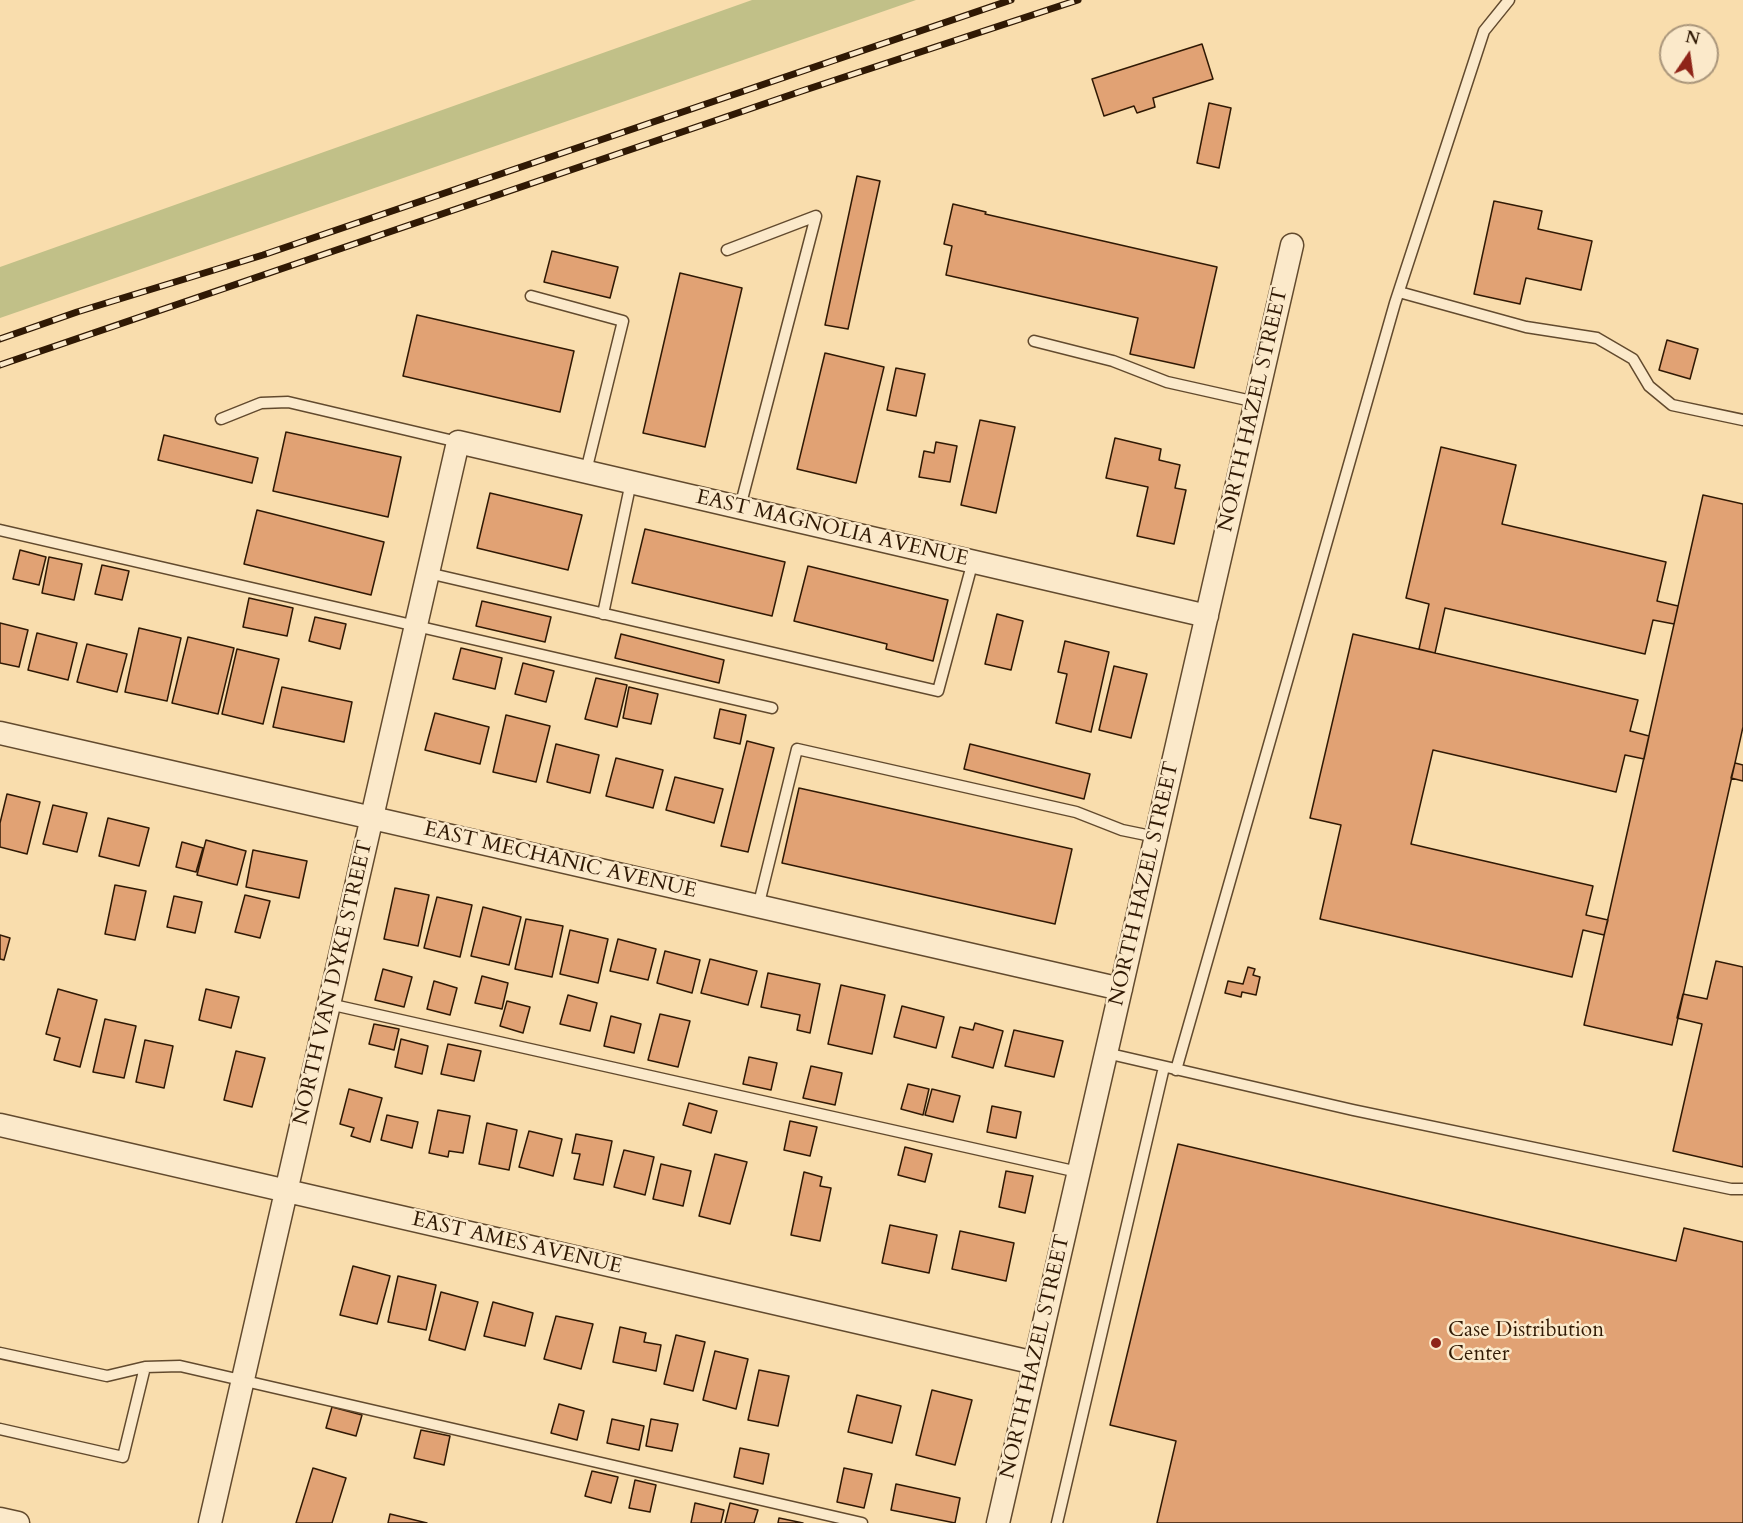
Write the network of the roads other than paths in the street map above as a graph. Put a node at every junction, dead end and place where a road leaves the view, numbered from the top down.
1 (1509, 0) edge
2 (1292, 245) dead end
3 (727, 250) dead end
4 (1399, 292) junction
5 (531, 296) dead end
6 (1034, 341) dead end
7 (1256, 402) junction
8 (221, 419) dead end
9 (1743, 420) edge
10 (458, 442) junction
11 (586, 471) junction
12 (631, 482) junction
13 (740, 507) junction
14 (0, 530) edge
15 (973, 561) junction
16 (428, 573) junction
17 (603, 614) junction
18 (1207, 616) junction
19 (416, 625) junction
20 (772, 708) dead end
21 (0, 733) edge
22 (372, 818) junction
23 (1156, 837) junction
24 (758, 907) junction
25 (1120, 989) junction
26 (329, 1004) junction
27 (1106, 1053) junction
28 (1164, 1067) junction
29 (1176, 1070) junction
30 (0, 1125) edge
31 (1078, 1172) junction
32 (1743, 1189) edge
33 (286, 1191) junction
34 (0, 1353) edge
35 (1035, 1363) junction
36 (145, 1367) junction
37 (242, 1382) junction
38 (0, 1429) edge
39 (0, 1519) edge
40 (18, 1523) edge
41 (210, 1523) edge
42 (862, 1523) edge
43 (998, 1523) edge
44 (1057, 1523) edge

1 - 4 lane
2 - 7 street, NORTH HAZEL STREET
3 - 13 lane
4 - 9 lane
4 - 29 lane
5 - 11 lane
6 - 7 lane
7 - 18 street, NORTH HAZEL STREET
8 - 10 lane
10 - 11 street, EAST MAGNOLIA AVENUE
10 - 16 street, NORTH VAN DYKE STREET
11 - 12 street, EAST MAGNOLIA AVENUE
12 - 13 street, EAST MAGNOLIA AVENUE
12 - 17 lane
13 - 15 street, EAST MAGNOLIA AVENUE
14 - 19 lane
15 - 17 lane
15 - 18 street, EAST MAGNOLIA AVENUE
16 - 17 lane
16 - 19 street, NORTH VAN DYKE STREET
18 - 23 street, NORTH HAZEL STREET
19 - 20 lane
19 - 22 street, NORTH VAN DYKE STREET
21 - 22 street, EAST MECHANIC AVENUE
22 - 24 street, EAST MECHANIC AVENUE
22 - 26 street, NORTH VAN DYKE STREET
23 - 24 lane
23 - 25 street, NORTH HAZEL STREET
24 - 25 street, EAST MECHANIC AVENUE
25 - 27 street, NORTH HAZEL STREET
26 - 31 lane
26 - 33 street, NORTH VAN DYKE STREET
27 - 28 lane
27 - 31 street, NORTH HAZEL STREET
28 - 29 lane
28 - 44 lane
29 - 32 lane
30 - 33 street, EAST AMES AVENUE
31 - 35 street, NORTH HAZEL STREET
33 - 35 street, EAST AMES AVENUE
33 - 37 street, NORTH VAN DYKE STREET
34 - 36 lane
35 - 43 street, NORTH HAZEL STREET
36 - 37 lane
36 - 38 lane
37 - 41 street, NORTH VAN DYKE STREET
37 - 42 lane
39 - 40 street

